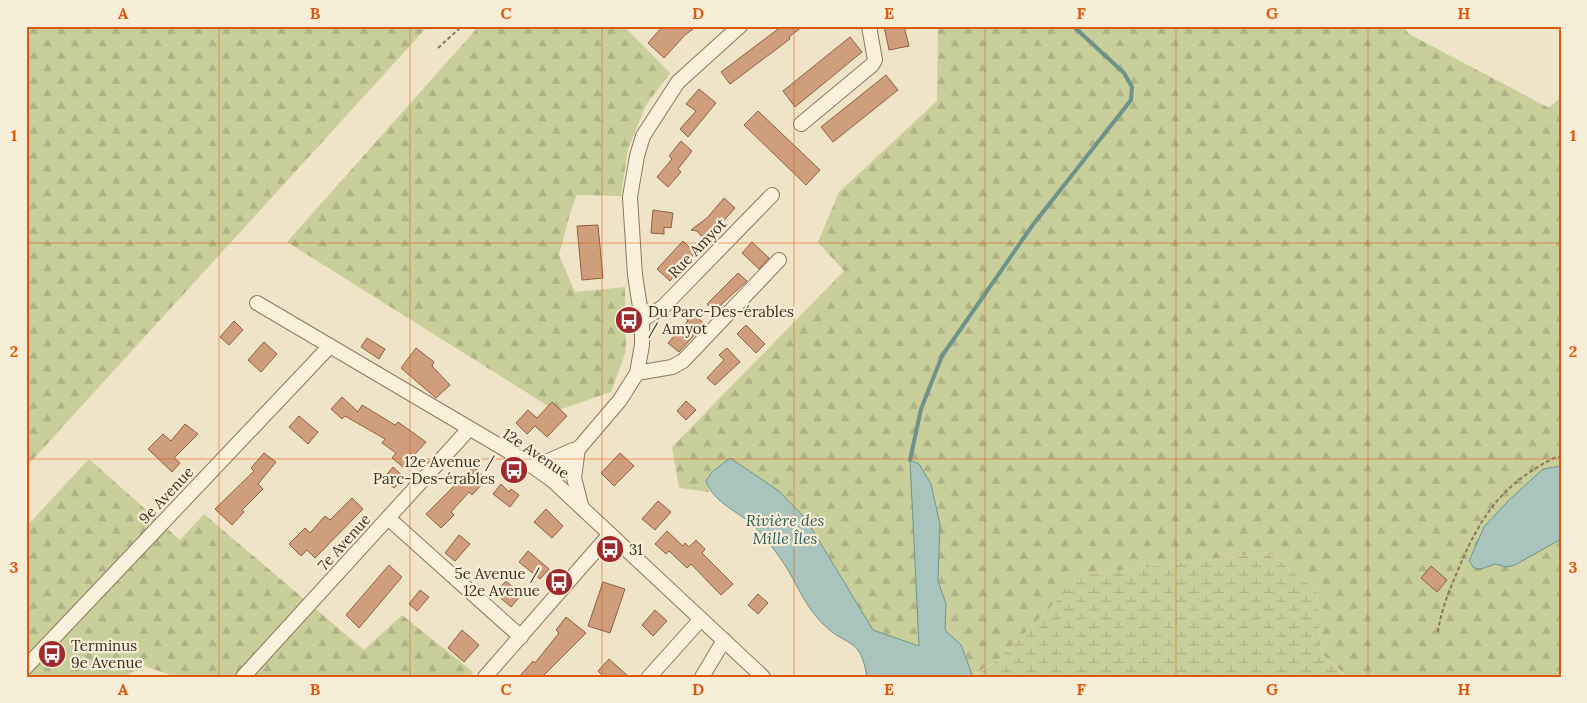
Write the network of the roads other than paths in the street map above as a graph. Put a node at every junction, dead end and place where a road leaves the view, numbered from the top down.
1 (740, 26) edge
2 (869, 26) edge
3 (801, 124) dead end
4 (772, 195) dead end
5 (779, 260) dead end
6 (256, 303) dead end
7 (642, 320) junction
8 (330, 346) junction
9 (637, 373) junction
10 (469, 429) junction
11 (578, 447) junction
12 (525, 461) junction
13 (552, 480) junction
14 (582, 507) junction
15 (388, 518) junction
16 (610, 534) junction
17 (701, 619) junction
18 (521, 637) junction
19 (724, 640) junction
20 (26, 667) edge
21 (243, 677) edge
22 (485, 677) edge
23 (649, 677) edge
24 (702, 677) edge
25 (763, 677) edge

1 - 7 street
2 - 3 street
4 - 7 street, Rue Amyot
5 - 9 street
6 - 8 street, 12e Avenue
7 - 9 street
8 - 10 street, 12e Avenue
8 - 20 street, 9e Avenue
9 - 11 street
10 - 12 street, 12e Avenue
10 - 15 street, 7e Avenue
11 - 12 street
11 - 13 street
11 - 14 street
12 - 13 street, 12e Avenue
13 - 14 street, 12e Avenue
14 - 16 street, 12e Avenue
15 - 18 street
15 - 21 street, 7e Avenue
16 - 17 street, 12e Avenue
16 - 18 street
17 - 19 street, 12e Avenue
17 - 23 street
18 - 22 street
19 - 24 street
19 - 25 street, 12e Avenue

